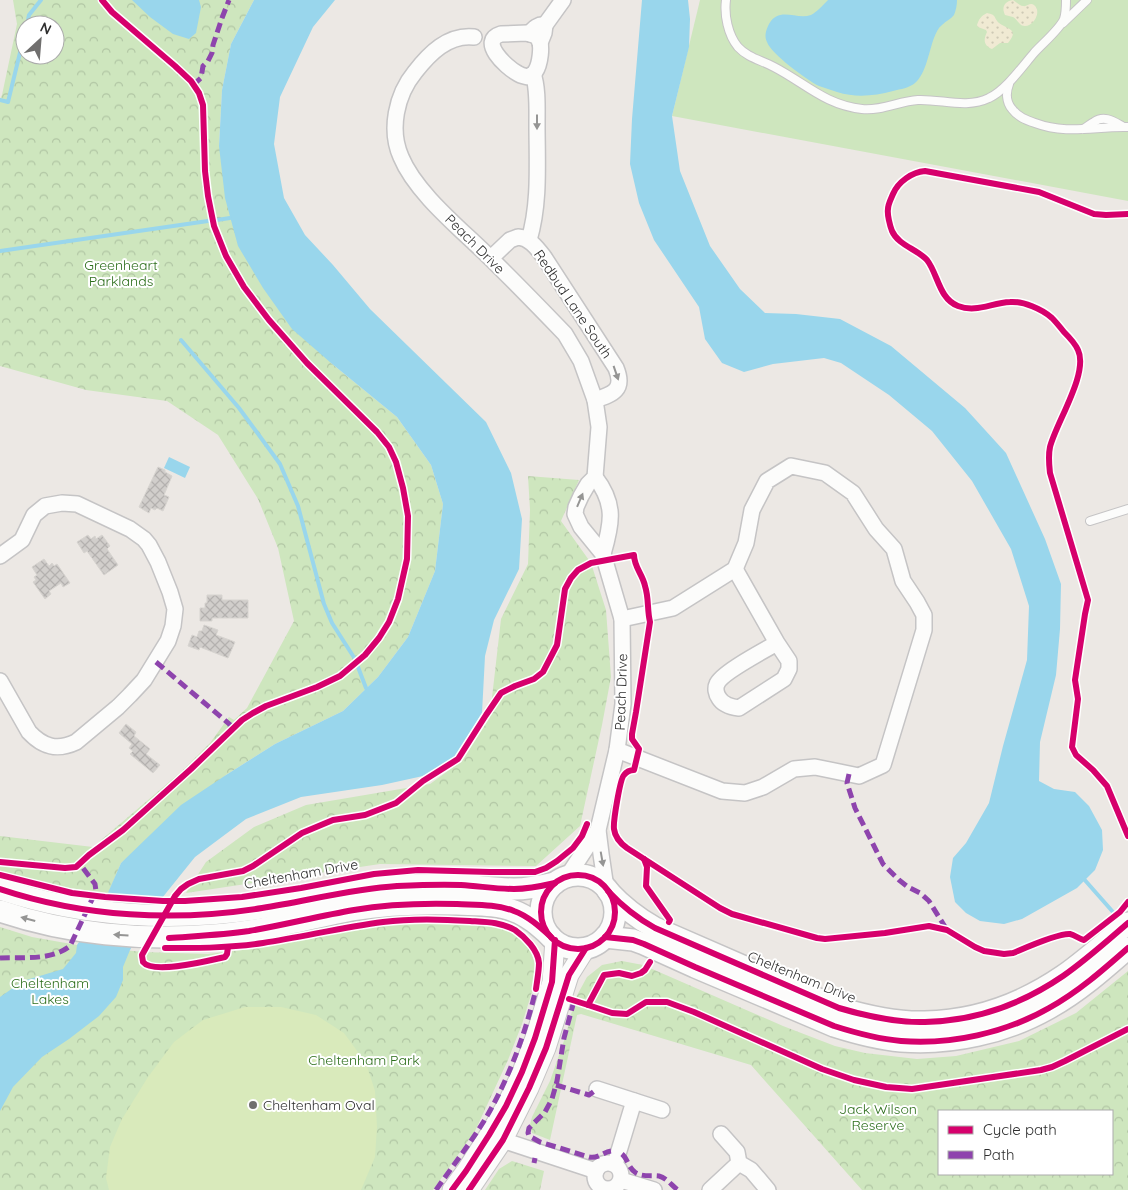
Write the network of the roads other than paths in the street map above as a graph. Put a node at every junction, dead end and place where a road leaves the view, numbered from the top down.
1 (563, 0) edge
2 (726, 0) edge
3 (1066, 0) edge
4 (1087, 0) edge
5 (1061, 24) junction
6 (535, 38) junction
7 (495, 43) junction
8 (533, 74) junction
9 (1012, 77) junction
10 (1126, 127) edge
11 (528, 240) junction
12 (491, 258) junction
13 (595, 400) junction
14 (595, 477) junction
15 (1128, 508) edge
16 (1090, 521) dead end
17 (603, 554) junction
18 (0, 556) edge
19 (735, 570) junction
20 (622, 619) junction
21 (777, 643) junction
22 (0, 681) edge
23 (617, 750) junction
24 (598, 830) junction
25 (561, 880) junction
26 (0, 889) edge
27 (607, 890) junction
28 (0, 911) edge
29 (1128, 923) edge
30 (605, 937) junction
31 (553, 938) junction
32 (586, 948) junction
33 (1128, 948) edge
34 (597, 1089) dead end
35 (634, 1101) junction
36 (662, 1110) dead end
37 (721, 1134) dead end
38 (496, 1138) junction
39 (739, 1163) junction
40 (614, 1164) junction
41 (596, 1171) junction
42 (621, 1180) junction
43 (452, 1190) edge
44 (469, 1190) edge
45 (608, 1190) edge
46 (654, 1190) edge
47 (710, 1190) edge
48 (768, 1190) edge

1 - 6 street
2 - 9 lane
3 - 5 lane
4 - 5 lane
5 - 9 lane
6 - 7 street
6 - 8 street
7 - 8 street, Peach Drive
7 - 12 street, Peach Drive
8 -> 11 street
9 - 10 lane
11 - 12 street, Redbud Lane South
11 -> 13 street, Redbud Lane South
12 - 13 street, Peach Drive
13 - 14 street, Peach Drive
14 - 17 street, Peach Drive
17 -> 14 street, Peach Drive
15 - 16 lane
17 - 20 street, Peach Drive
18 - 22 street
19 - 20 street
19 - 21 street
19 - 23 street
20 - 23 street, Peach Drive
21 - 21 street
23 - 24 street, Peach Drive
24 - 25 street, Peach Drive
24 -> 27 street, Peach Drive
25 - 26 main road, Cheltenham Drive
25 - 27 main road
25 - 31 main road
27 - 29 main road, Cheltenham Drive
27 - 30 main road
31 -> 28 main road
30 - 32 main road
30 - 33 main road
31 - 32 main road
31 - 38 street
32 - 38 street
34 - 35 street
35 - 36 street
35 - 40 street
37 - 39 street
38 - 41 street
38 - 43 street
38 - 44 street
39 - 47 street
39 - 48 street
40 - 41 street
40 - 42 street
41 - 45 street
42 - 45 street
42 - 46 street

